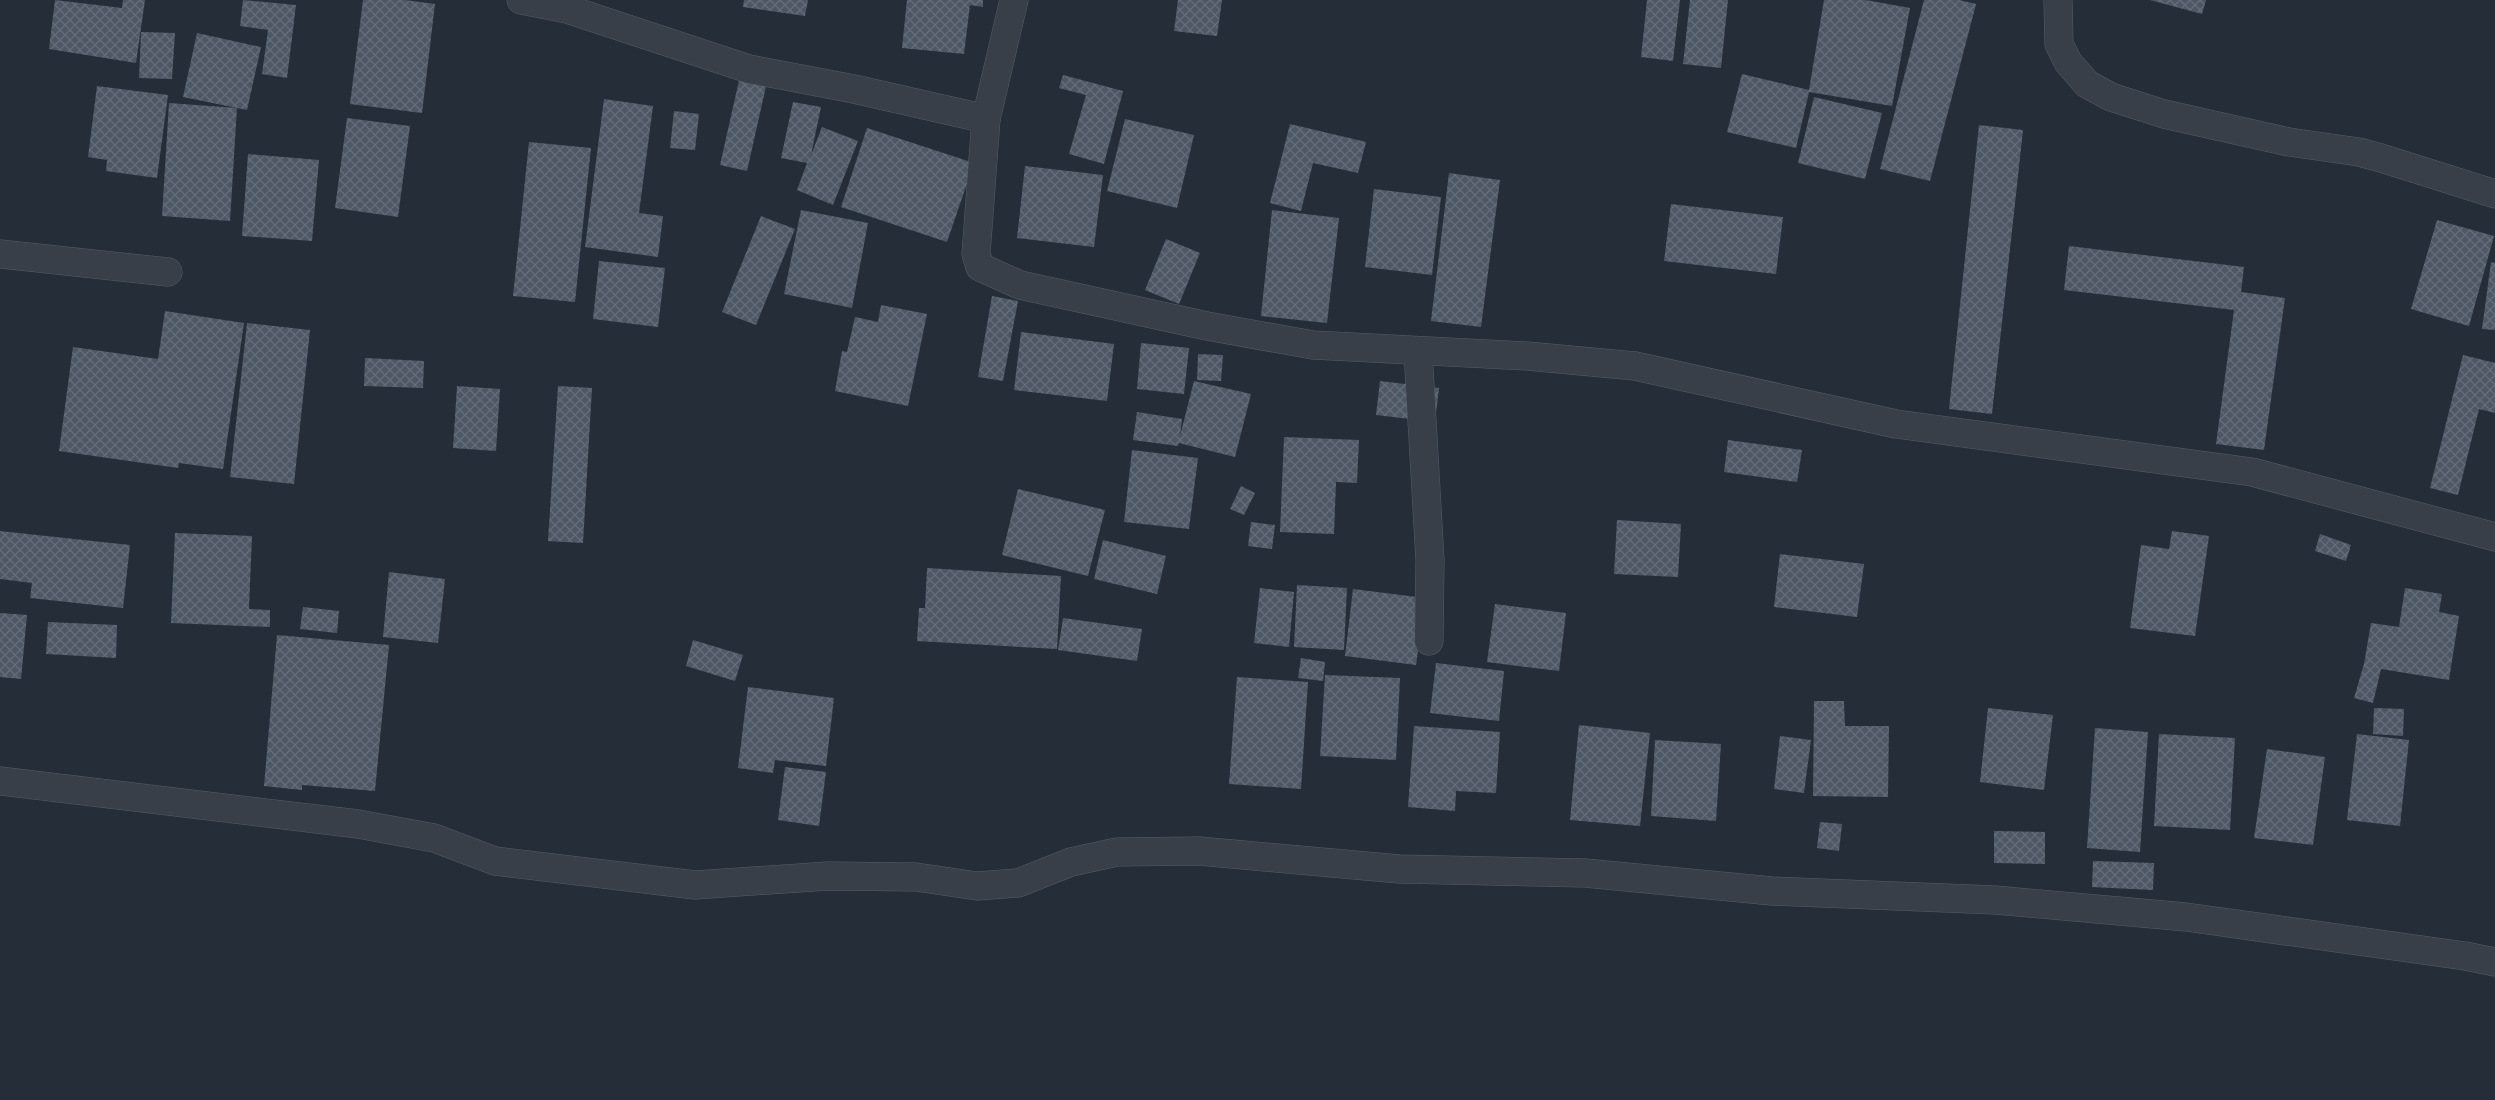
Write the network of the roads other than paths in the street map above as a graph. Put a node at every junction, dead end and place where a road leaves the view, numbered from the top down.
1 (521, 0) edge
2 (1014, 0) edge
3 (2058, 0) edge
4 (986, 119) junction
5 (2495, 194) edge
6 (0, 254) edge
7 (168, 272) dead end
8 (1418, 351) junction
9 (2495, 537) edge
10 (1429, 640) dead end
11 (0, 780) edge
12 (2495, 962) edge

1 - 4 street
2 - 4 street
3 - 5 street
4 - 8 street
6 - 7 street
8 - 9 street
8 - 10 street
11 - 12 street

